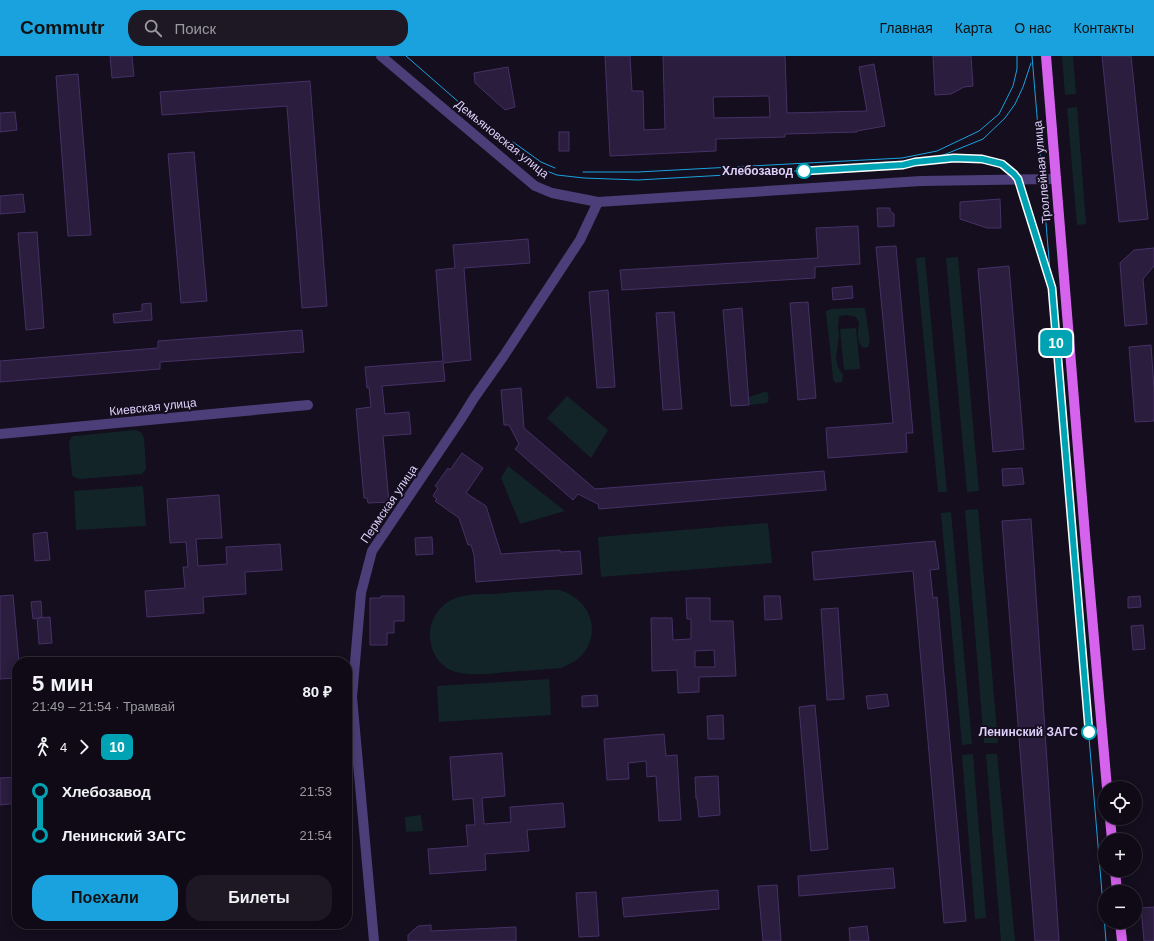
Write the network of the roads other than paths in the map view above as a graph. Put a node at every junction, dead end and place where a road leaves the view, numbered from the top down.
1 (381, 56) edge
2 (1046, 56) edge
3 (1056, 179) junction
4 (598, 202) junction
5 (308, 404) dead end
6 (0, 434) edge
7 (1106, 781) edge
8 (1121, 929) edge
9 (374, 941) edge
10 (1122, 941) edge

1 - 4 street, Демьяновская улица
2 - 3 main road, Троллейная улица
3 - 4 street, Демьяновская улица
3 - 7 main road, Троллейная улица
4 - 9 street, Пермская улица
5 - 6 street, Киевская улица
8 - 10 main road

